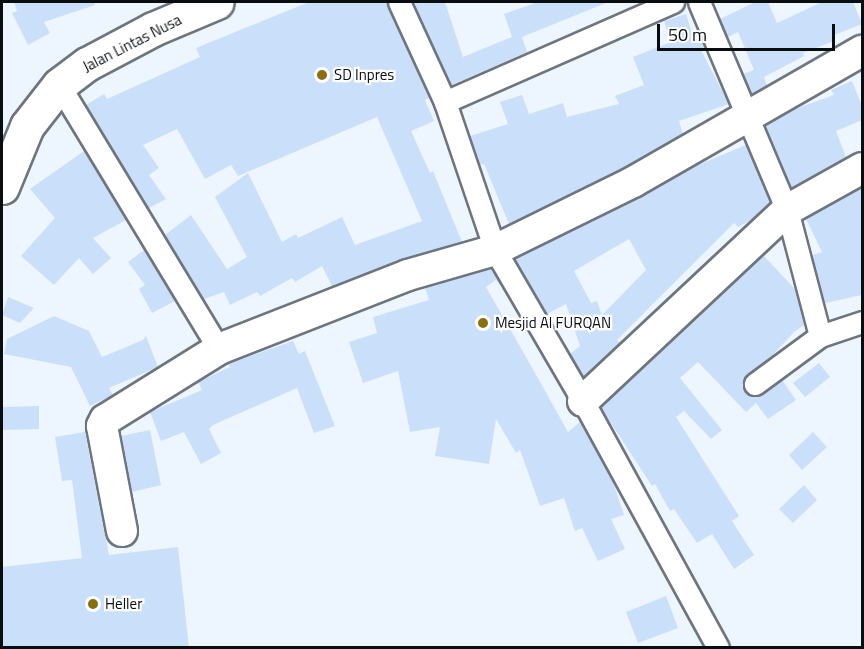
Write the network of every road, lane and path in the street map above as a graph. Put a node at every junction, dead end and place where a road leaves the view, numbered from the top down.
1 (217, 2) edge
2 (399, 2) edge
3 (673, 2) edge
4 (699, 2) edge
5 (862, 51) edge
6 (59, 84) junction
7 (444, 102) junction
8 (746, 116) junction
9 (862, 168) edge
10 (2, 187) edge
11 (787, 210) junction
12 (495, 250) junction
13 (862, 322) edge
14 (820, 336) junction
15 (219, 349) junction
16 (755, 384) dead end
17 (583, 401) junction
18 (122, 531) dead end
19 (718, 648) edge

1 - 6 highway, Jalan Lintas Nusa
2 - 7 street
3 - 7 street
4 - 8 street
5 - 8 street
6 - 10 highway, Jalan Lintas Nusa
6 - 15 street
7 - 12 street
8 - 11 street
8 - 12 street
9 - 11 street
11 - 14 street
11 - 17 street
12 - 15 street
12 - 17 street
13 - 14 street
14 - 16 street
15 - 18 street
17 - 19 street

